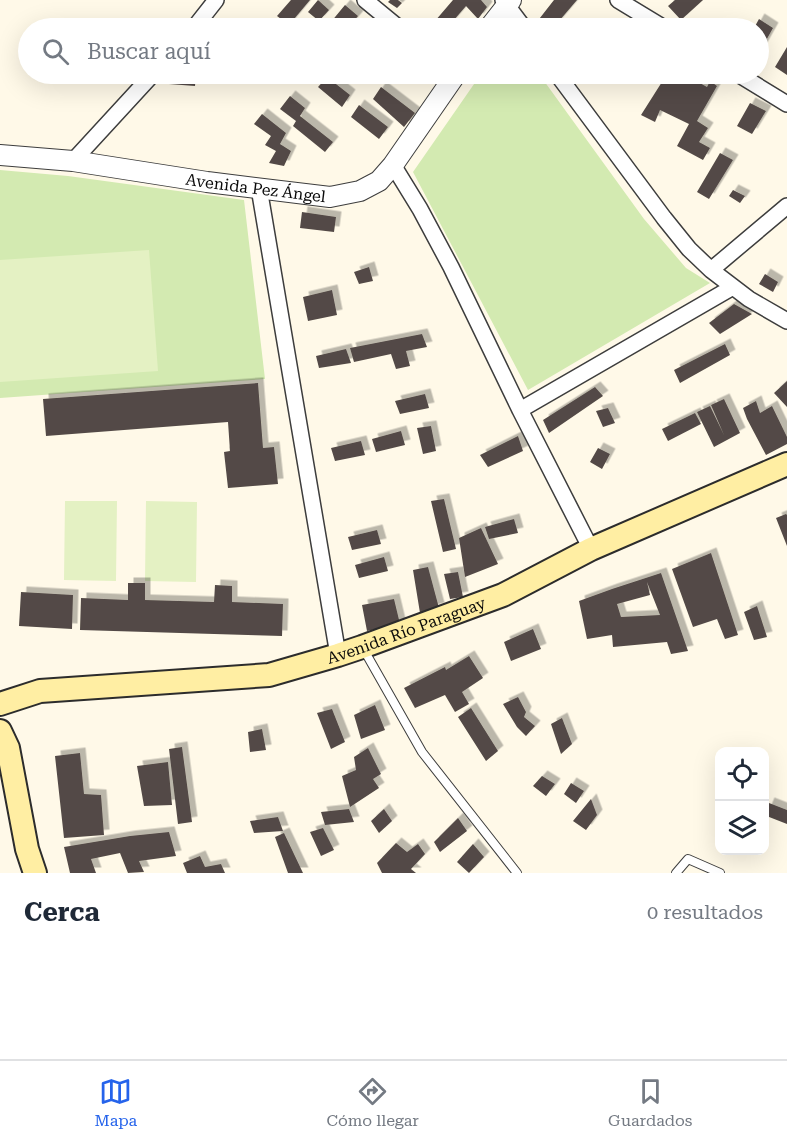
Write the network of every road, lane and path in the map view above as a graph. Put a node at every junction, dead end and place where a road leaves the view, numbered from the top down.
1 (216, 0) edge
2 (365, 0) edge
3 (618, 0) edge
4 (507, 2) edge
5 (202, 18) edge
6 (387, 18) edge
7 (496, 18) edge
8 (517, 18) edge
9 (648, 18) edge
10 (144, 84) edge
11 (447, 84) edge
12 (564, 84) edge
13 (754, 84) edge
14 (787, 104) edge
15 (0, 155) edge
16 (74, 161) junction
17 (393, 165) junction
18 (259, 188) junction
19 (787, 206) edge
20 (711, 270) junction
21 (733, 287) junction
22 (787, 321) edge
23 (520, 410) junction
24 (787, 464) edge
25 (591, 549) junction
26 (362, 647) junction
27 (338, 655) junction
28 (0, 704) edge
29 (0, 731) edge
30 (36, 873) edge
31 (517, 873) edge
32 (676, 873) edge
33 (720, 873) edge

1 - 5 street
2 - 6 street
3 - 9 street
4 - 7 street
4 - 8 street
10 - 16 street
11 - 17 street, Avenida Pez Ángel
12 - 20 street
13 - 14 street
15 - 16 street, Avenida Pez Ángel
16 - 18 street, Avenida Pez Ángel
17 - 18 street, Avenida Pez Ángel
17 - 23 street
18 - 27 street
19 - 20 street
20 - 21 street
21 - 22 street
21 - 23 street
23 - 25 street
24 - 25 main road, Avenida Río Paraguay
25 - 26 main road, Avenida Río Paraguay
26 - 27 main road, Avenida Río Paraguay
26 - 31 lane
27 - 28 main road, Avenida Río Paraguay
29 - 30 main road
32 - 33 lane

